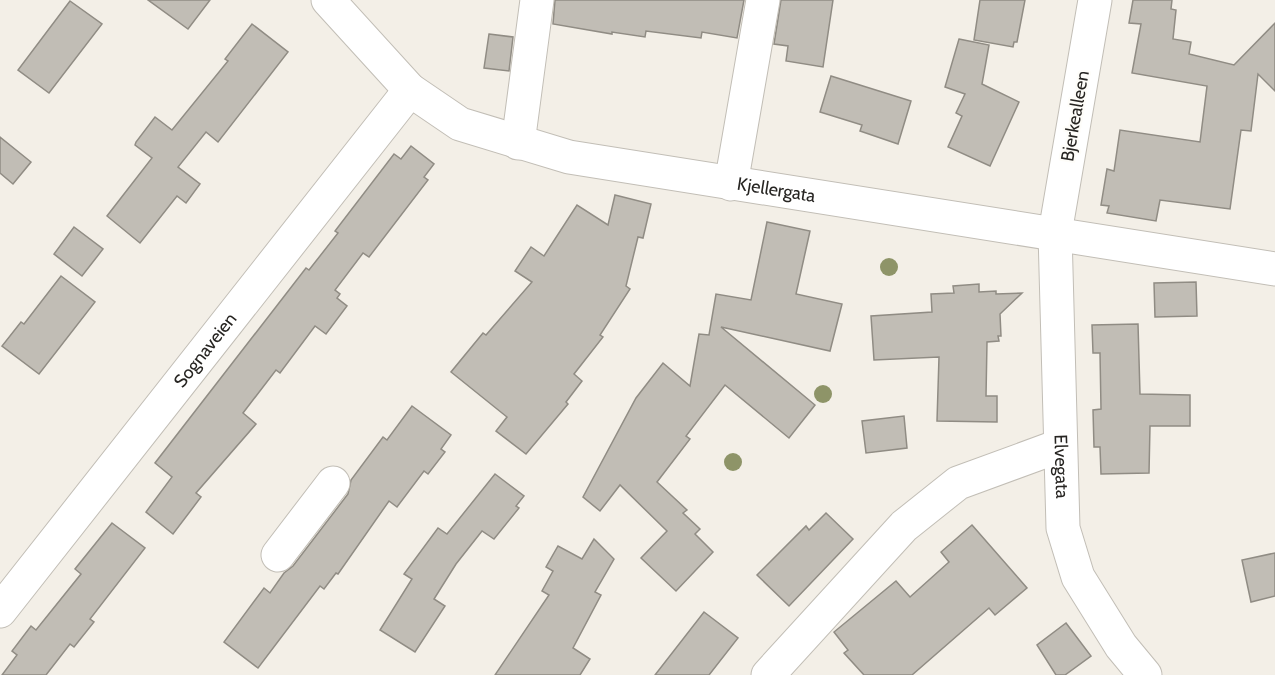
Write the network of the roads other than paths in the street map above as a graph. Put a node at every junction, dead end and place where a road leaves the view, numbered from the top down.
1 (328, 0) edge
2 (537, 0) edge
3 (763, 0) edge
4 (1095, 0) edge
5 (410, 90) junction
6 (518, 143) junction
7 (731, 184) junction
8 (1055, 233) junction
9 (1275, 269) edge
10 (1059, 446) junction
11 (333, 483) dead end
12 (278, 555) dead end
13 (0, 611) edge
14 (768, 675) edge
15 (1145, 675) edge

1 - 5 street, Kjellergata
2 - 6 street
3 - 7 street
4 - 8 street, Bjerkealleen
5 - 6 street, Kjellergata
5 - 13 street, Sognaveien
6 - 7 street, Kjellergata
7 - 8 street, Kjellergata
8 - 9 street, Kjellergata
8 - 10 street, Elvegata
10 - 14 street
10 - 15 street, Elvegata
11 - 12 street

